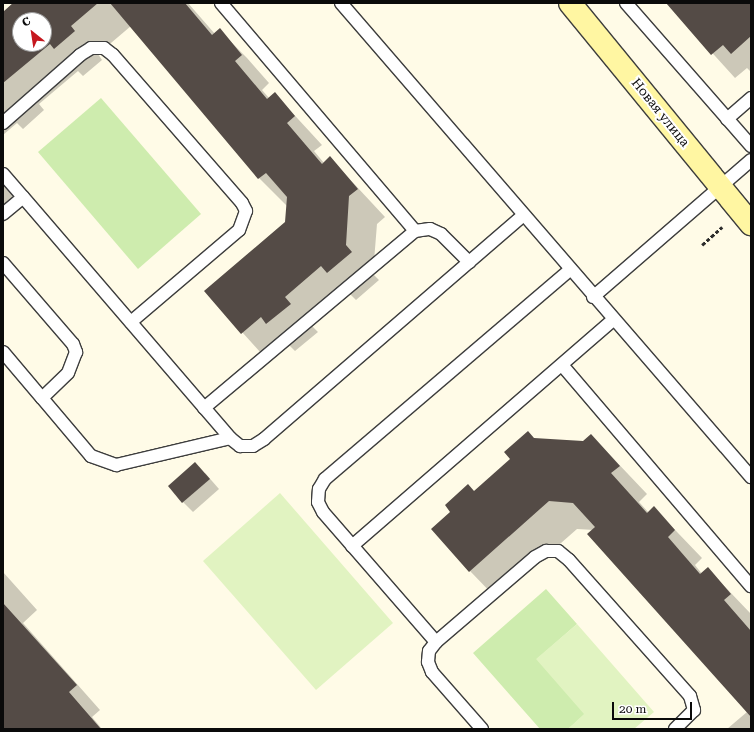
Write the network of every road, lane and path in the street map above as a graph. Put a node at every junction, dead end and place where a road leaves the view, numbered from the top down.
1 (221, 3) edge
2 (341, 3) edge
3 (570, 3) edge
4 (626, 3) edge
5 (751, 98) edge
6 (727, 119) junction
7 (3, 123) edge
8 (751, 146) edge
9 (751, 160) edge
10 (3, 174) edge
11 (720, 186) junction
12 (23, 198) junction
13 (3, 214) edge
14 (522, 216) junction
15 (751, 224) edge
16 (416, 231) junction
17 (469, 262) junction
18 (3, 263) edge
19 (570, 270) junction
20 (593, 297) junction
21 (613, 320) junction
22 (131, 322) junction
23 (3, 352) edge
24 (562, 365) junction
25 (42, 398) junction
26 (204, 408) junction
27 (230, 438) junction
28 (751, 477) edge
29 (352, 546) junction
30 (751, 586) edge
31 (436, 642) junction
32 (482, 729) edge
33 (676, 729) edge

1 - 16 lane
2 - 14 lane
3 - 11 main road, Новая улица
4 - 6 lane
5 - 6 lane
6 - 8 lane
7 - 22 lane
9 - 11 lane
10 - 12 lane
11 - 15 main road, Новая улица
11 - 20 lane
12 - 13 lane
12 - 22 lane
14 - 17 lane
14 - 19 lane
16 - 17 lane
16 - 26 lane
17 - 27 lane
18 - 25 lane
19 - 20 lane
19 - 29 lane
20 - 21 lane
21 - 24 lane
21 - 28 lane
22 - 26 lane
23 - 25 lane
24 - 29 lane
24 - 30 lane
25 - 27 lane
26 - 27 lane
29 - 31 lane
31 - 32 lane
31 - 33 lane

